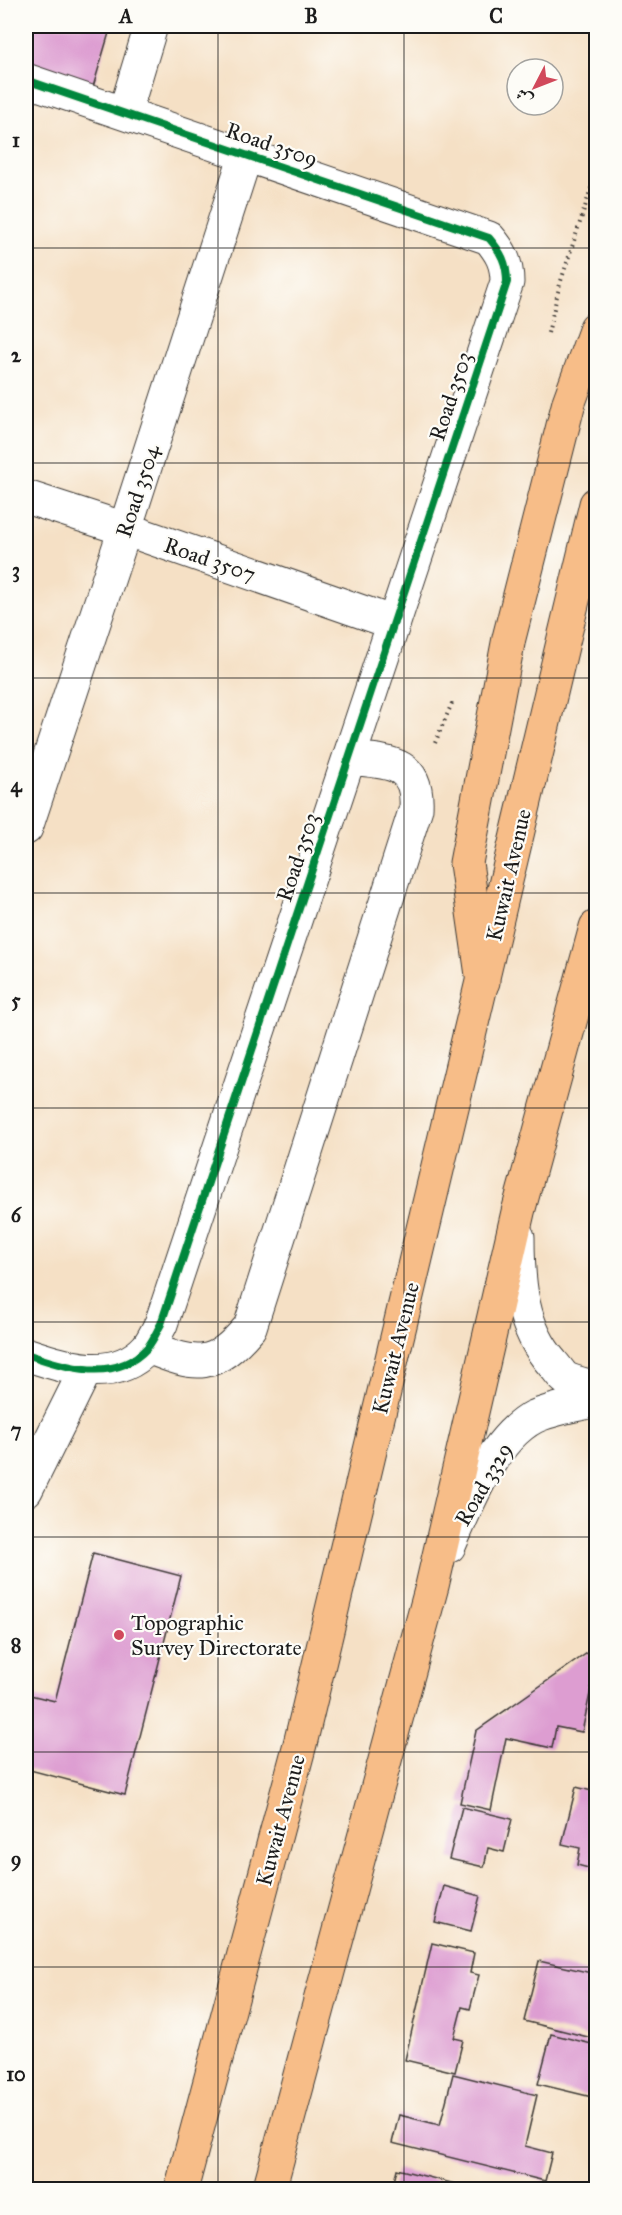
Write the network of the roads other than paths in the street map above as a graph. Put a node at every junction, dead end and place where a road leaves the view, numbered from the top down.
1 (151, 26) edge
2 (26, 80) edge
3 (125, 112) junction
4 (246, 154) junction
5 (501, 252) joint
6 (597, 328) edge
7 (26, 497) edge
8 (597, 504) edge
9 (125, 529) junction
10 (394, 623) junction
11 (349, 758) junction
12 (26, 828) edge
13 (597, 927) edge
14 (483, 982) junction
15 (518, 1212) junction
16 (148, 1347) junction
17 (26, 1354) edge
18 (85, 1371) junction
19 (597, 1388) edge
20 (597, 1400) edge
21 (26, 1490) edge
22 (432, 1586) junction
23 (181, 2190) edge
24 (269, 2190) edge

1 - 3 street
2 - 3 street, Road 3509
3 - 4 street, Road 3509
4 - 5 street, Road 3509
4 - 9 street, Road 3504
5 - 10 street, Road 3503
6 - 14 main road
7 - 9 street, Road 3507
8 - 14 main road, Kuwait Avenue
9 - 10 street, Road 3507
9 - 12 street, Road 3504
10 - 11 street, Road 3503
11 - 16 street, Road 3503
11 - 16 street
13 - 15 main road
14 - 23 main road, Kuwait Avenue
15 - 19 street
15 - 22 main road
16 - 18 street, Road 3503
17 - 18 street, Road 3503
18 - 21 street
20 - 22 street, Road 3329
22 - 24 main road

